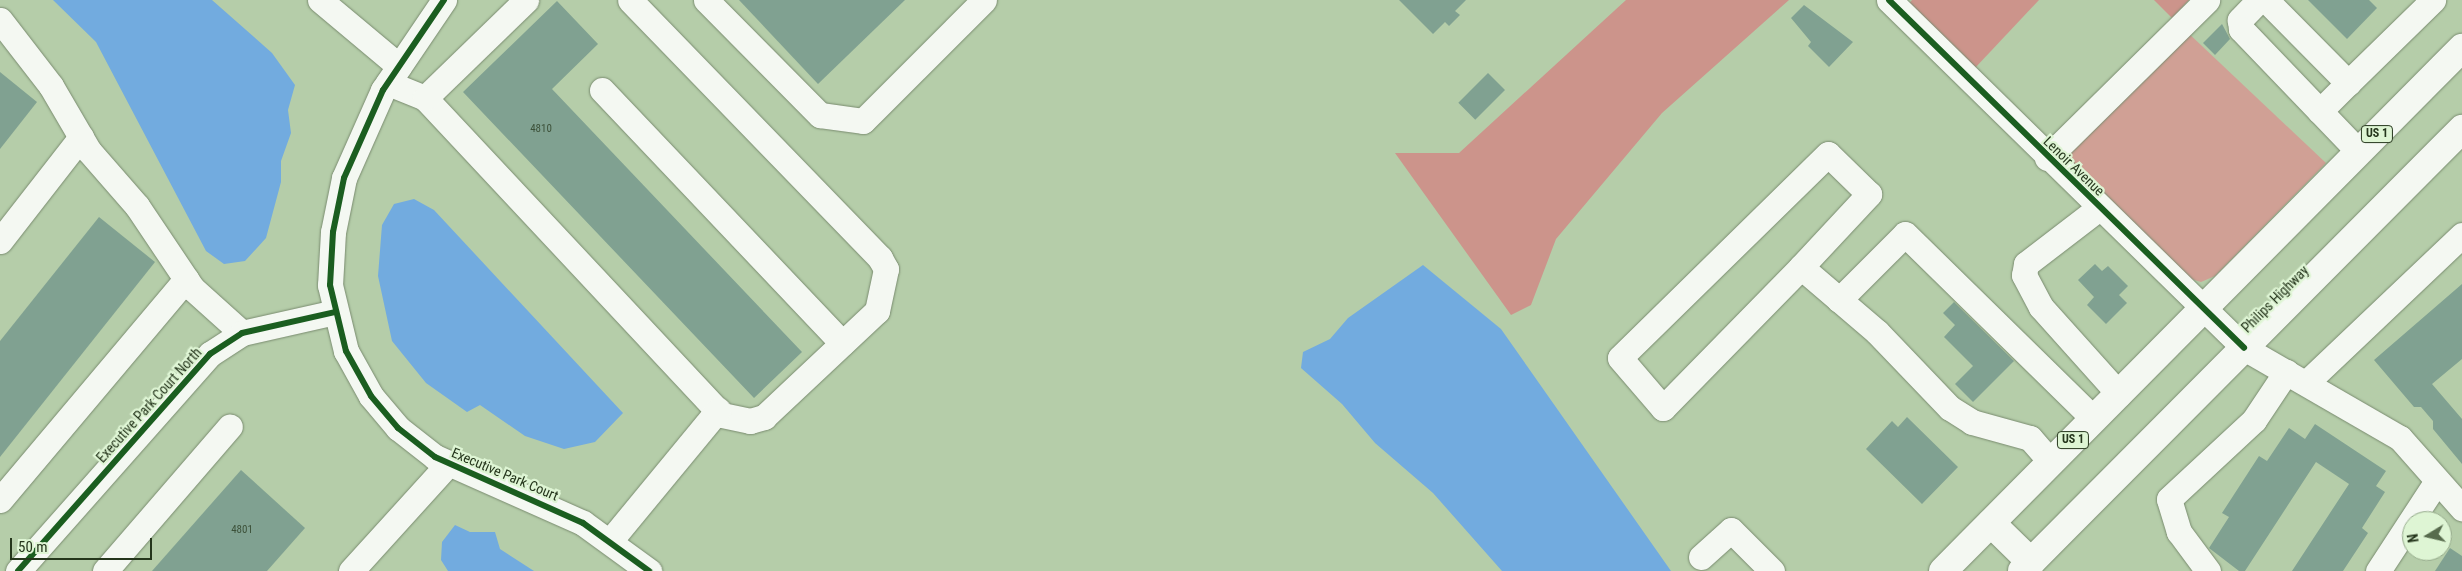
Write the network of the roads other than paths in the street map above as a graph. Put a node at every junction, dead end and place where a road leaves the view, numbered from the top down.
1 (320, 0) edge
2 (444, 0) edge
3 (526, 0) edge
4 (630, 0) edge
5 (706, 0) edge
6 (984, 0) edge
7 (1889, 0) edge
8 (2206, 0) edge
9 (2255, 2) edge
10 (2420, 4) edge
11 (0, 20) edge
12 (2462, 48) edge
13 (393, 75) junction
14 (2348, 83) junction
15 (602, 90) dead end
16 (425, 98) junction
17 (2320, 111) junction
18 (2462, 129) edge
19 (81, 137) junction
20 (2359, 152) junction
21 (2047, 158) junction
22 (2099, 208) junction
23 (2462, 235) edge
24 (0, 240) edge
25 (1801, 267) junction
26 (186, 280) junction
27 (1839, 300) junction
28 (2203, 309) junction
29 (335, 312) junction
30 (242, 333) junction
31 (842, 343) junction
32 (2244, 348) junction
33 (2296, 378) junction
34 (2119, 394) junction
35 (718, 410) junction
36 (2094, 419) junction
37 (230, 426) dead end
38 (2051, 462) junction
39 (448, 464) junction
40 (2437, 481) junction
41 (0, 500) edge
42 (2461, 506) edge
43 (1991, 523) junction
44 (610, 541) junction
45 (1701, 557) dead end
46 (0, 566) edge
47 (1762, 567) edge
48 (2031, 568) edge
49 (647, 570) edge
50 (5, 571) edge
51 (18, 571) edge
52 (106, 571) edge
53 (351, 571) edge
54 (1944, 571) edge
55 (2208, 571) edge
56 (2378, 571) edge

1 - 13 street
2 - 13 street, Executive Park Court
3 - 16 street
4 - 31 street
5 - 6 street
7 - 21 street, Lenoir Avenue
8 - 21 street
9 - 14 street
9 - 17 street
10 - 14 street
11 - 19 street
12 - 20 main road, US 1
13 - 16 street
13 - 29 street, Executive Park Court
14 - 17 street
15 - 31 street
16 - 35 street
17 - 20 street
18 - 32 main road, Philips Highway
19 - 24 street
19 - 26 street
20 - 28 main road, US 1
21 - 22 street, Lenoir Avenue
22 - 28 street, Lenoir Avenue
22 - 34 street
23 - 33 street
25 - 25 street
25 - 27 street
26 - 30 street
26 - 41 street
27 - 36 street
27 - 38 street
28 - 32 street, Lenoir Avenue
28 - 34 main road, US 1
29 - 30 street, Executive Park Court North
29 - 39 street, Executive Park Court
30 - 51 street, Executive Park Court North
31 - 35 street
32 - 33 street, Lenoir Avenue
32 - 48 main road, Philips Highway
33 - 40 street, Lenoir Avenue
33 - 55 street
34 - 36 main road, US 1
35 - 44 street
36 - 38 main road, US 1
37 - 52 street
38 - 43 main road, US 1
39 - 44 street, Executive Park Court
39 - 53 street
40 - 42 street, Lenoir Avenue
40 - 56 street
43 - 48 main road
43 - 54 main road, US 1
44 - 49 street, Executive Park Court
45 - 47 street
46 - 50 street

